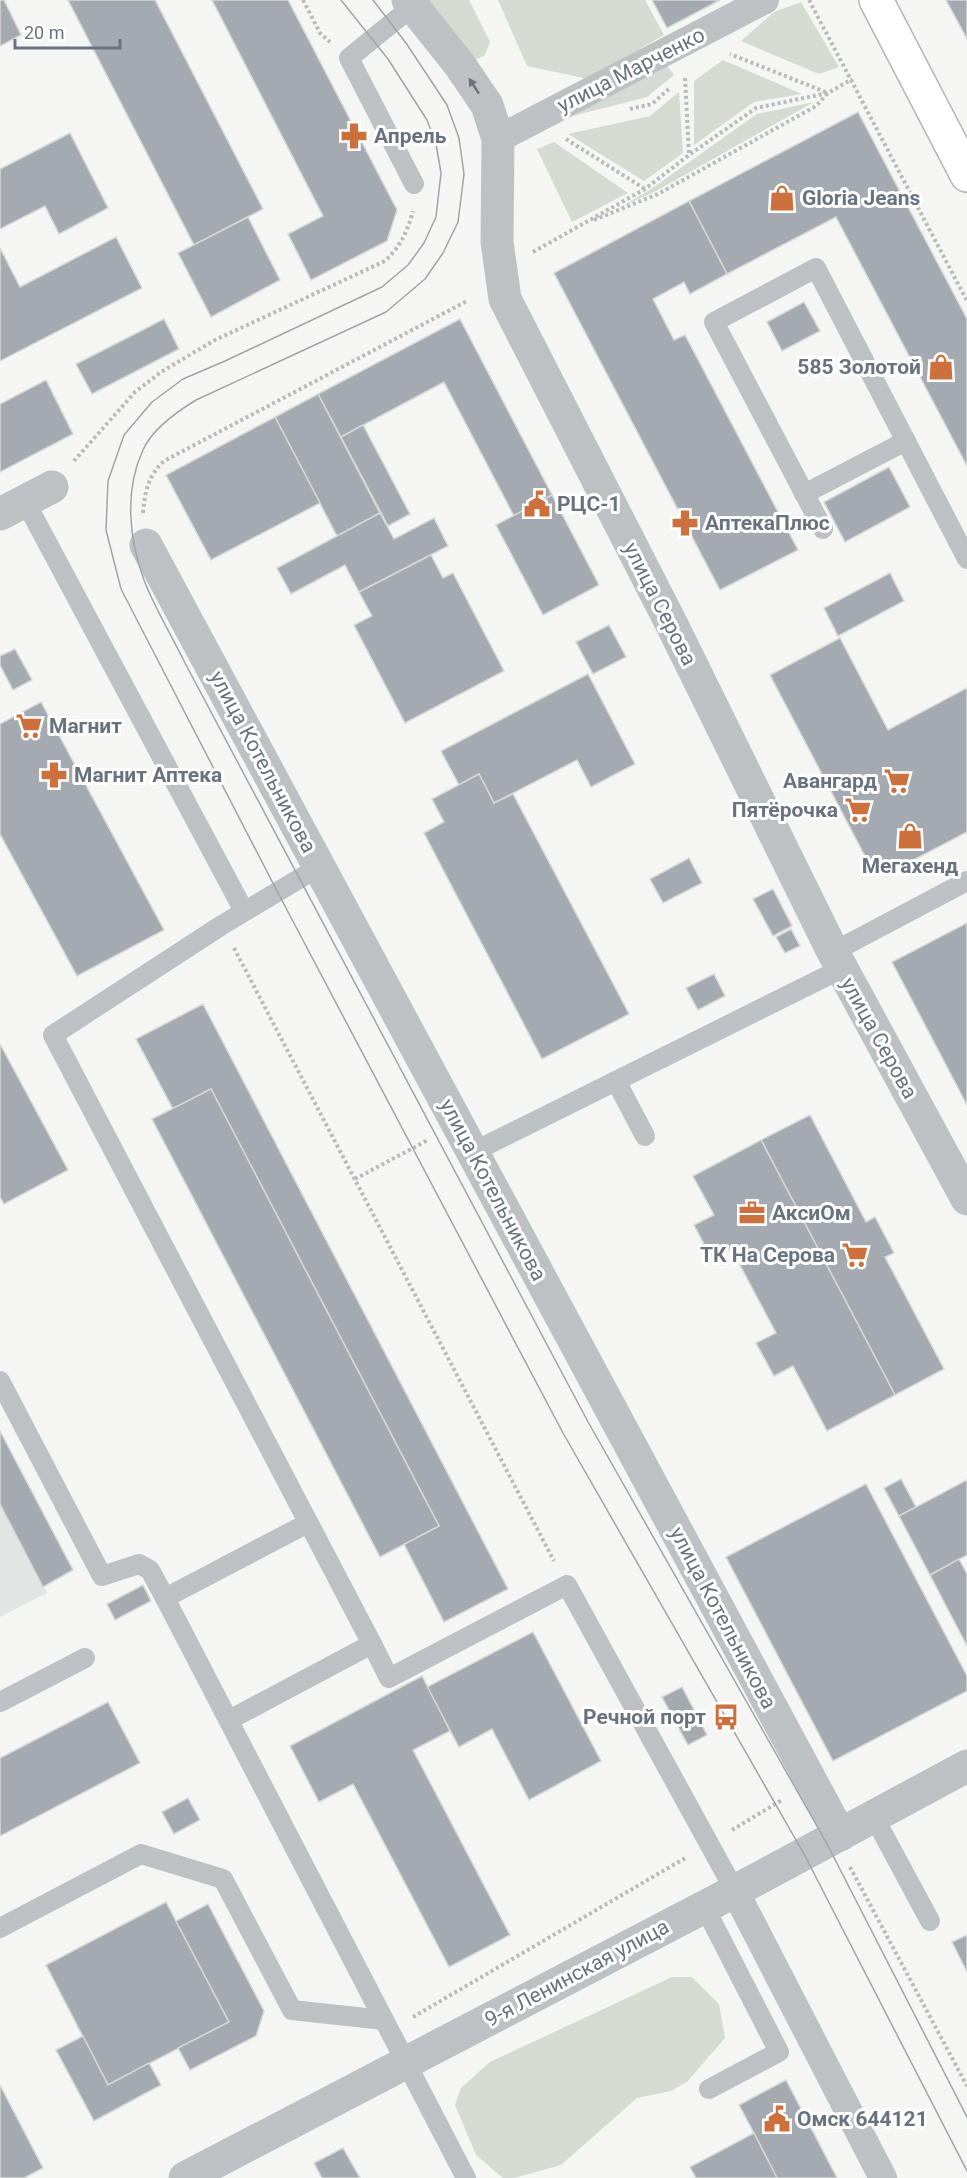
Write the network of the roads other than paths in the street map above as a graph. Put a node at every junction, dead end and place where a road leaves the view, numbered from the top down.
1 (765, 0) edge
2 (876, 0) edge
3 (410, 3) edge
4 (498, 139) junction
5 (967, 175) edge
6 (414, 184) road end
7 (906, 441) junction
8 (804, 494) junction
9 (26, 501) edge
10 (823, 529) dead end
11 (146, 545) road end
12 (967, 559) edge
13 (319, 867) junction
14 (967, 881) edge
15 (244, 911) junction
16 (837, 961) junction
17 (616, 1081) junction
18 (645, 1136) dead end
19 (466, 1138) junction
20 (967, 1199) edge
21 (0, 1381) edge
22 (308, 1523) junction
23 (165, 1598) junction
24 (372, 1644) junction
25 (85, 1658) dead end
26 (0, 1702) edge
27 (229, 1720) junction
28 (967, 1766) edge
29 (874, 1817) junction
30 (837, 1836) junction
31 (735, 1891) junction
32 (704, 1906) junction
33 (930, 1921) dead end
34 (0, 1928) edge
35 (387, 2025) junction
36 (406, 2062) junction
37 (709, 2089) dead end
38 (185, 2178) edge
39 (466, 2178) edge
40 (883, 2178) edge

1 - 4 street, улица Марченко
2 - 5 main road
4 -> 3 street, улица Серова
3 - 6 lane
4 - 16 street, улица Серова
7 - 8 lane
7 - 8 lane
7 - 12 lane
8 - 10 lane
9 - 15 lane
11 - 13 street, улица Котельникова
13 - 15 lane
13 - 19 street, улица Котельникова
14 - 16 lane
15 - 22 lane
16 - 17 lane
16 - 20 street, улица Серова
17 - 18 lane
17 - 19 lane
19 - 30 street, улица Котельникова
21 - 23 lane
22 - 23 lane
22 - 24 lane
23 - 27 lane
24 - 27 lane
24 - 31 lane
25 - 26 lane
27 - 35 lane
28 - 29 street, 9-я Ленинская улица
29 - 30 street, 9-я Ленинская улица
29 - 33 lane
30 - 31 street, 9-я Ленинская улица
31 - 32 street, 9-я Ленинская улица
31 - 40 street
32 - 36 street, 9-я Ленинская улица
32 - 37 lane
34 - 35 lane
35 - 36 lane
36 - 38 street, 9-я Ленинская улица
36 - 39 lane

